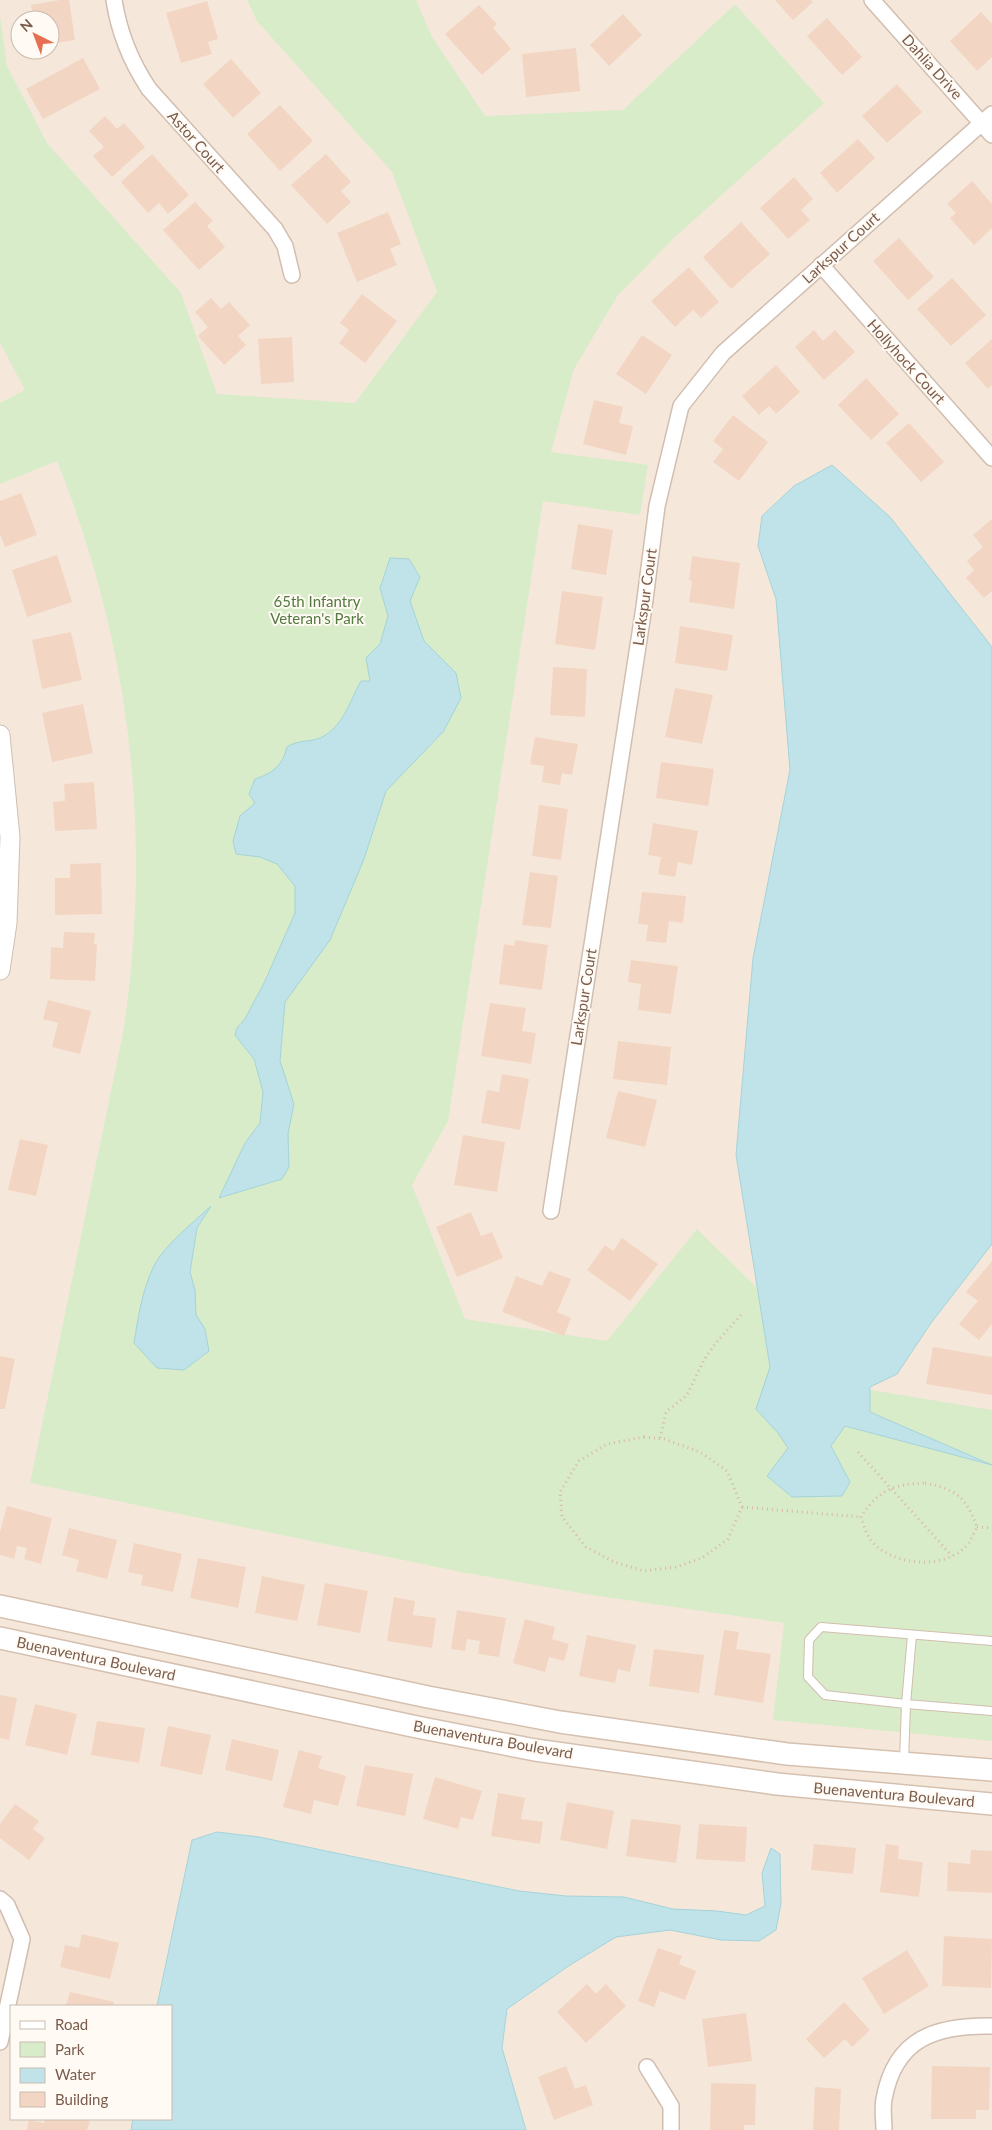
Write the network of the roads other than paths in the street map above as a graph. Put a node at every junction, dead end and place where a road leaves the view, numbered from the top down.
1 (114, 0) edge
2 (872, 0) edge
3 (989, 124) edge
4 (821, 265) junction
5 (292, 275) dead end
6 (992, 458) edge
7 (0, 736) edge
8 (0, 970) edge
9 (551, 1211) dead end
10 (0, 1606) edge
11 (912, 1635) junction
12 (0, 1638) edge
13 (992, 1641) edge
14 (906, 1704) junction
15 (992, 1712) edge
16 (904, 1763) junction
17 (992, 1770) edge
18 (992, 1804) edge
19 (0, 1899) edge
20 (992, 2026) edge
21 (0, 2042) edge
22 (646, 2067) dead end
23 (671, 2130) edge
24 (884, 2130) edge

1 - 5 street, Astor Court
2 - 3 street, Dahlia Drive
3 - 4 street, Larkspur Court
4 - 6 street, Hollyhock Court
4 - 9 street, Larkspur Court
7 - 8 street
10 - 16 main road, Buenaventura Boulevard
11 - 13 lane
11 - 14 lane
11 - 14 lane
12 - 18 main road, Buenaventura Boulevard
14 - 15 lane
14 - 16 lane
16 - 17 main road, Buenaventura Boulevard
19 - 21 street
20 - 24 street
22 - 23 street

